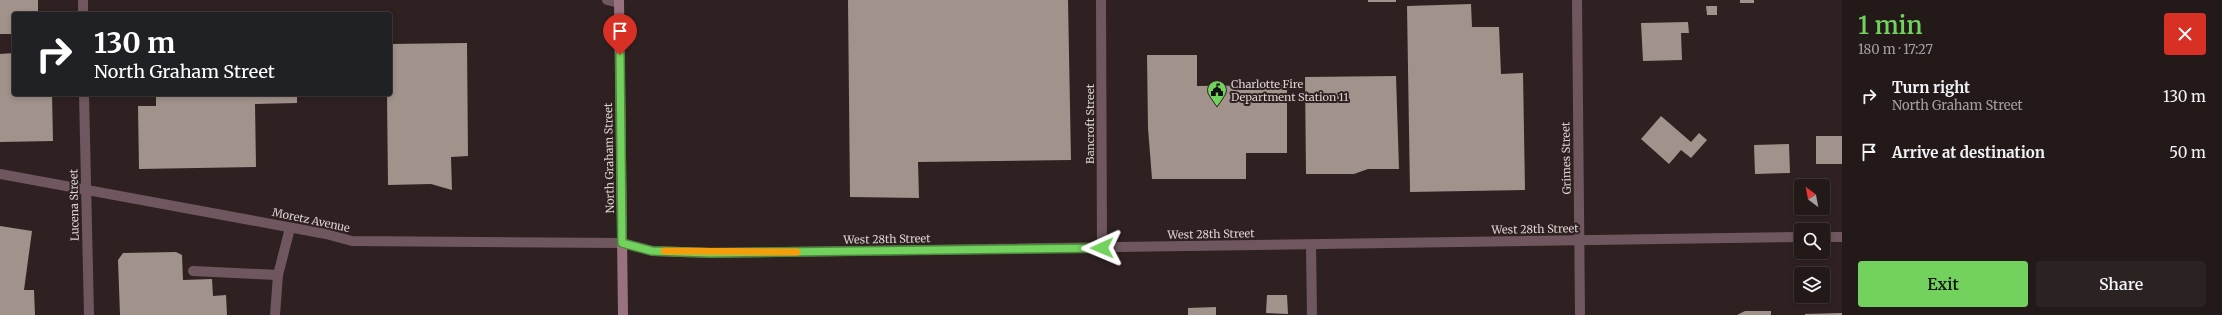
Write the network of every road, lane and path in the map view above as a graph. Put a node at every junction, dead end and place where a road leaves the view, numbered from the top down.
1 (83, 0) edge
2 (607, 0) edge
3 (1101, 0) edge
4 (1577, 0) edge
5 (619, 2) edge
6 (83, 12) edge
7 (84, 96) edge
8 (0, 174) edge
9 (85, 191) junction
10 (290, 228) junction
11 (1794, 237) edge
12 (1830, 237) edge
13 (1842, 237) edge
14 (1579, 241) junction
15 (622, 243) junction
16 (1311, 245) junction
17 (1102, 248) junction
18 (193, 271) dead end
19 (278, 275) junction
20 (89, 315) edge
21 (274, 315) edge
22 (623, 315) edge
23 (1312, 315) edge
24 (1580, 315) edge

1 - 6 street
2 - 5 street
3 - 17 street, Bancroft Street
4 - 14 street, Grimes Street
5 - 15 main road, North Graham Street
7 - 9 street, Lucena Street
8 - 9 street, Moretz Avenue
9 - 10 street, Moretz Avenue
9 - 20 street, Lucena Street
10 - 15 street, Moretz Avenue
10 - 19 street
11 - 14 street, West 28th Street
12 - 13 street
14 - 16 street, West 28th Street
14 - 24 street, Grimes Street
15 - 17 street, West 28th Street
15 - 22 main road, North Graham Street
16 - 17 street, West 28th Street
16 - 23 street
18 - 19 street
19 - 21 street

